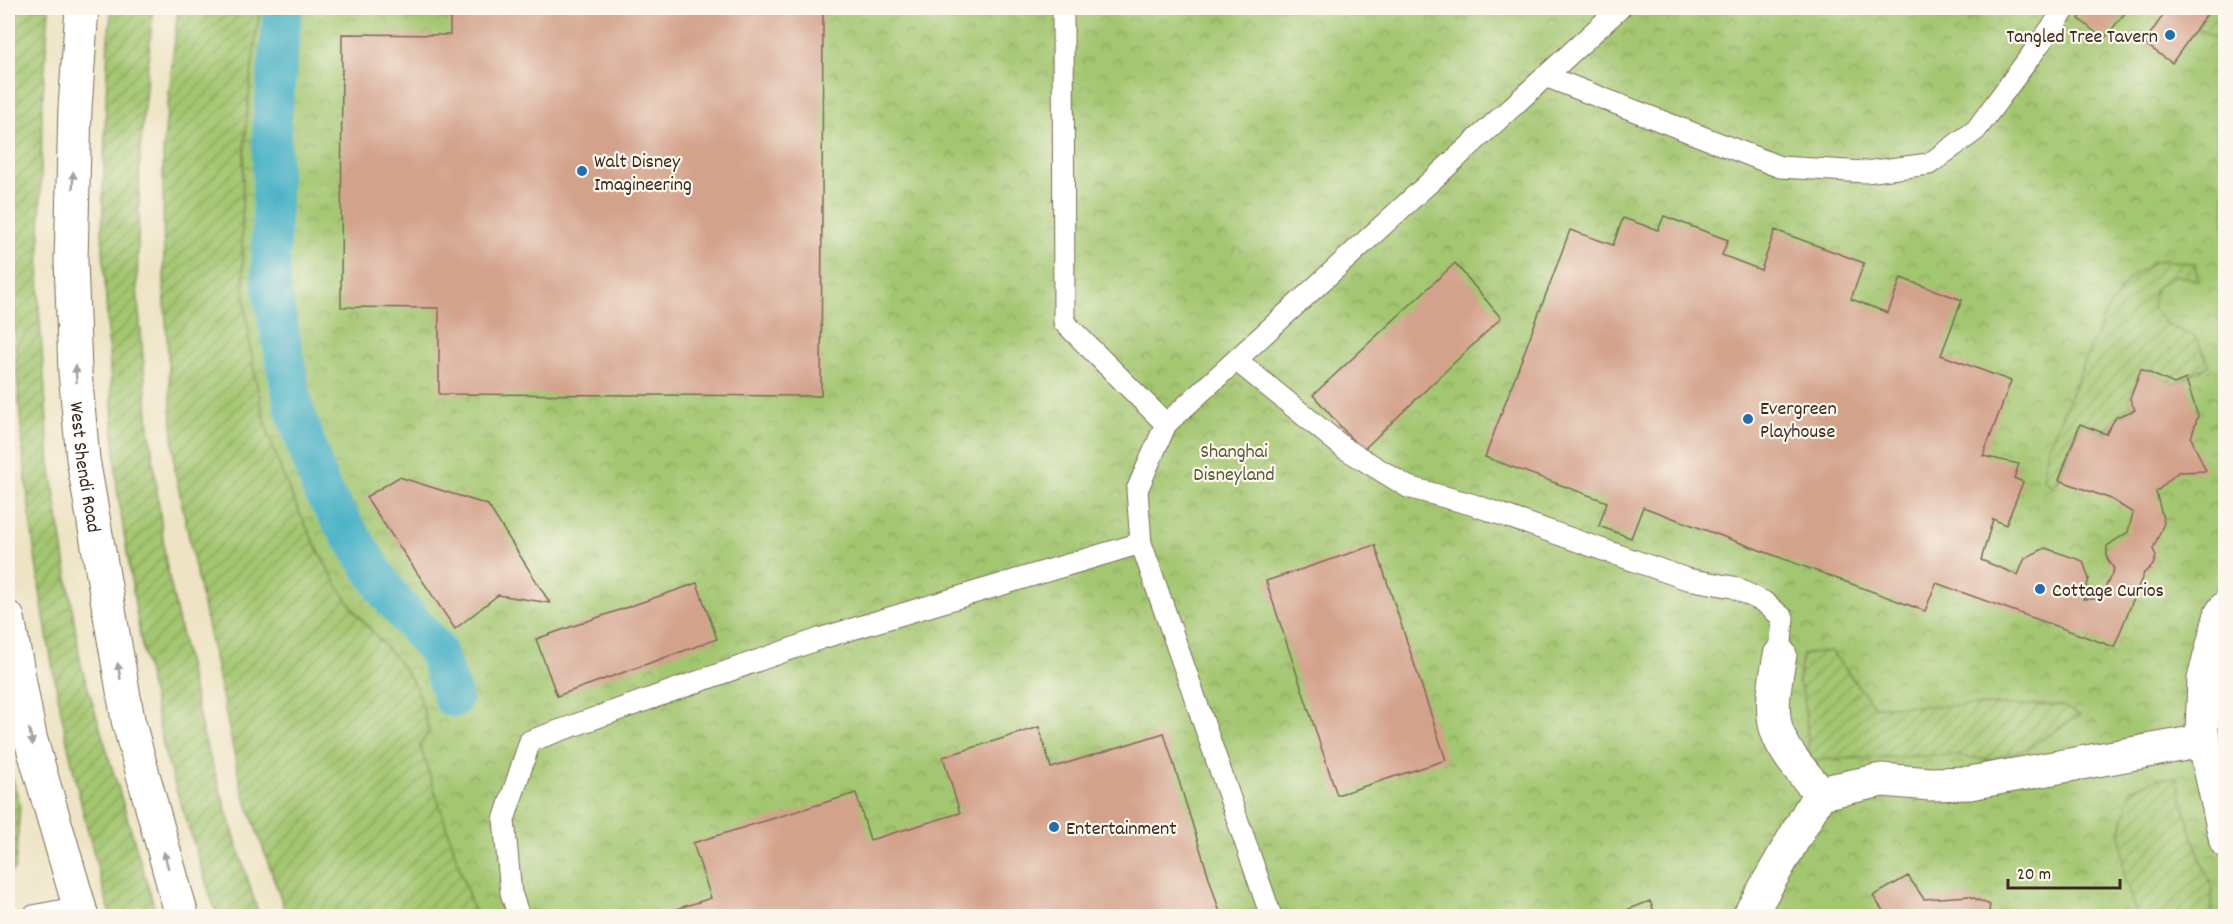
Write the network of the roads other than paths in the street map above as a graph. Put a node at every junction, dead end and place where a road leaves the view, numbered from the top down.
1 (82, 8) edge
2 (1062, 8) edge
3 (1620, 8) edge
4 (2066, 8) edge
5 (1545, 76) junction
6 (1236, 360) junction
7 (1166, 424) junction
8 (1141, 543) junction
9 (2226, 608) edge
10 (8, 618) edge
11 (1780, 655) joint
12 (2204, 741) junction
13 (1820, 793) junction
14 (2226, 842) edge
15 (80, 912) edge
16 (33, 916) edge
17 (182, 916) edge
18 (519, 916) edge
19 (1271, 916) edge
20 (1749, 916) edge

17 -> 1 street, West Shendi Road
2 - 7 lane
3 - 5 lane
4 - 5 lane
5 - 6 lane
6 - 7 lane
6 - 11 lane
7 - 8 lane
8 - 18 lane
8 - 19 lane
9 - 12 street
10 -> 15 street
11 - 13 street
12 - 13 street
12 - 14 street
13 - 20 street
15 - 16 lane

